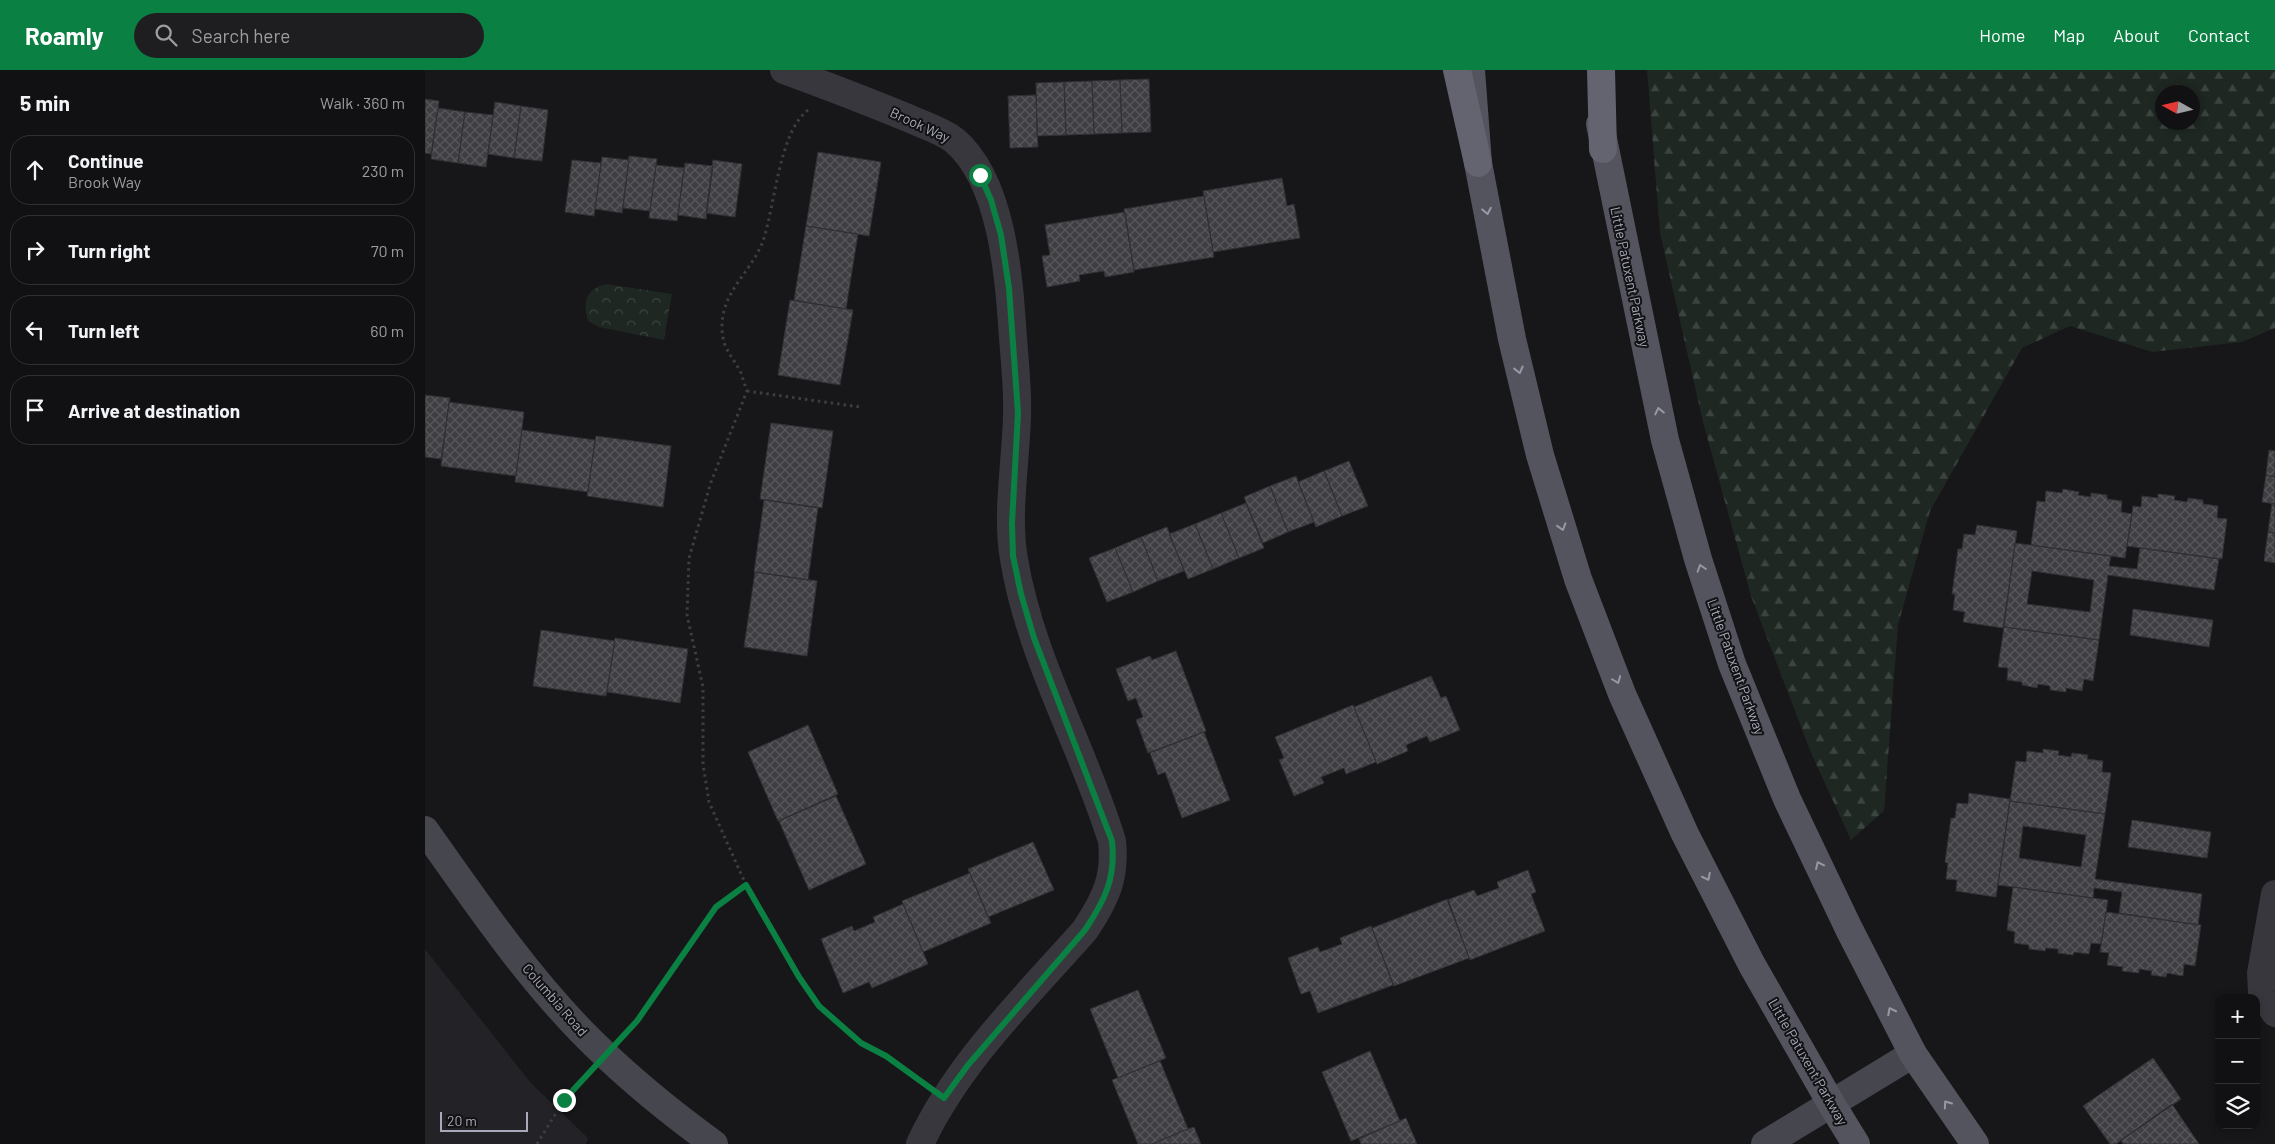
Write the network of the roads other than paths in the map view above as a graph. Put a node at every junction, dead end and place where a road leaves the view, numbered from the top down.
1 (783, 70) edge
2 (1457, 70) edge
3 (1471, 70) edge
4 (1592, 70) edge
5 (1601, 70) edge
6 (1603, 149) junction
7 (1478, 163) junction
8 (425, 830) edge
9 (2275, 894) edge
10 (2275, 1013) edge
11 (1913, 1054) junction
12 (1832, 1105) junction
13 (714, 1144) edge
14 (920, 1144) edge
15 (1765, 1144) edge
16 (1856, 1144) edge
17 (1975, 1144) edge

1 - 14 street, Brook Way
2 - 7 highway
3 - 7 main road, Little Patuxent Parkway
4 - 6 main road, Little Patuxent Parkway
5 - 6 highway
11 -> 6 main road, Little Patuxent Parkway
7 -> 12 main road, Little Patuxent Parkway
8 - 13 main road, Columbia Road
9 - 10 street
11 - 12 main road
17 -> 11 main road, Little Patuxent Parkway
12 - 15 main road
12 - 16 main road, Little Patuxent Parkway

